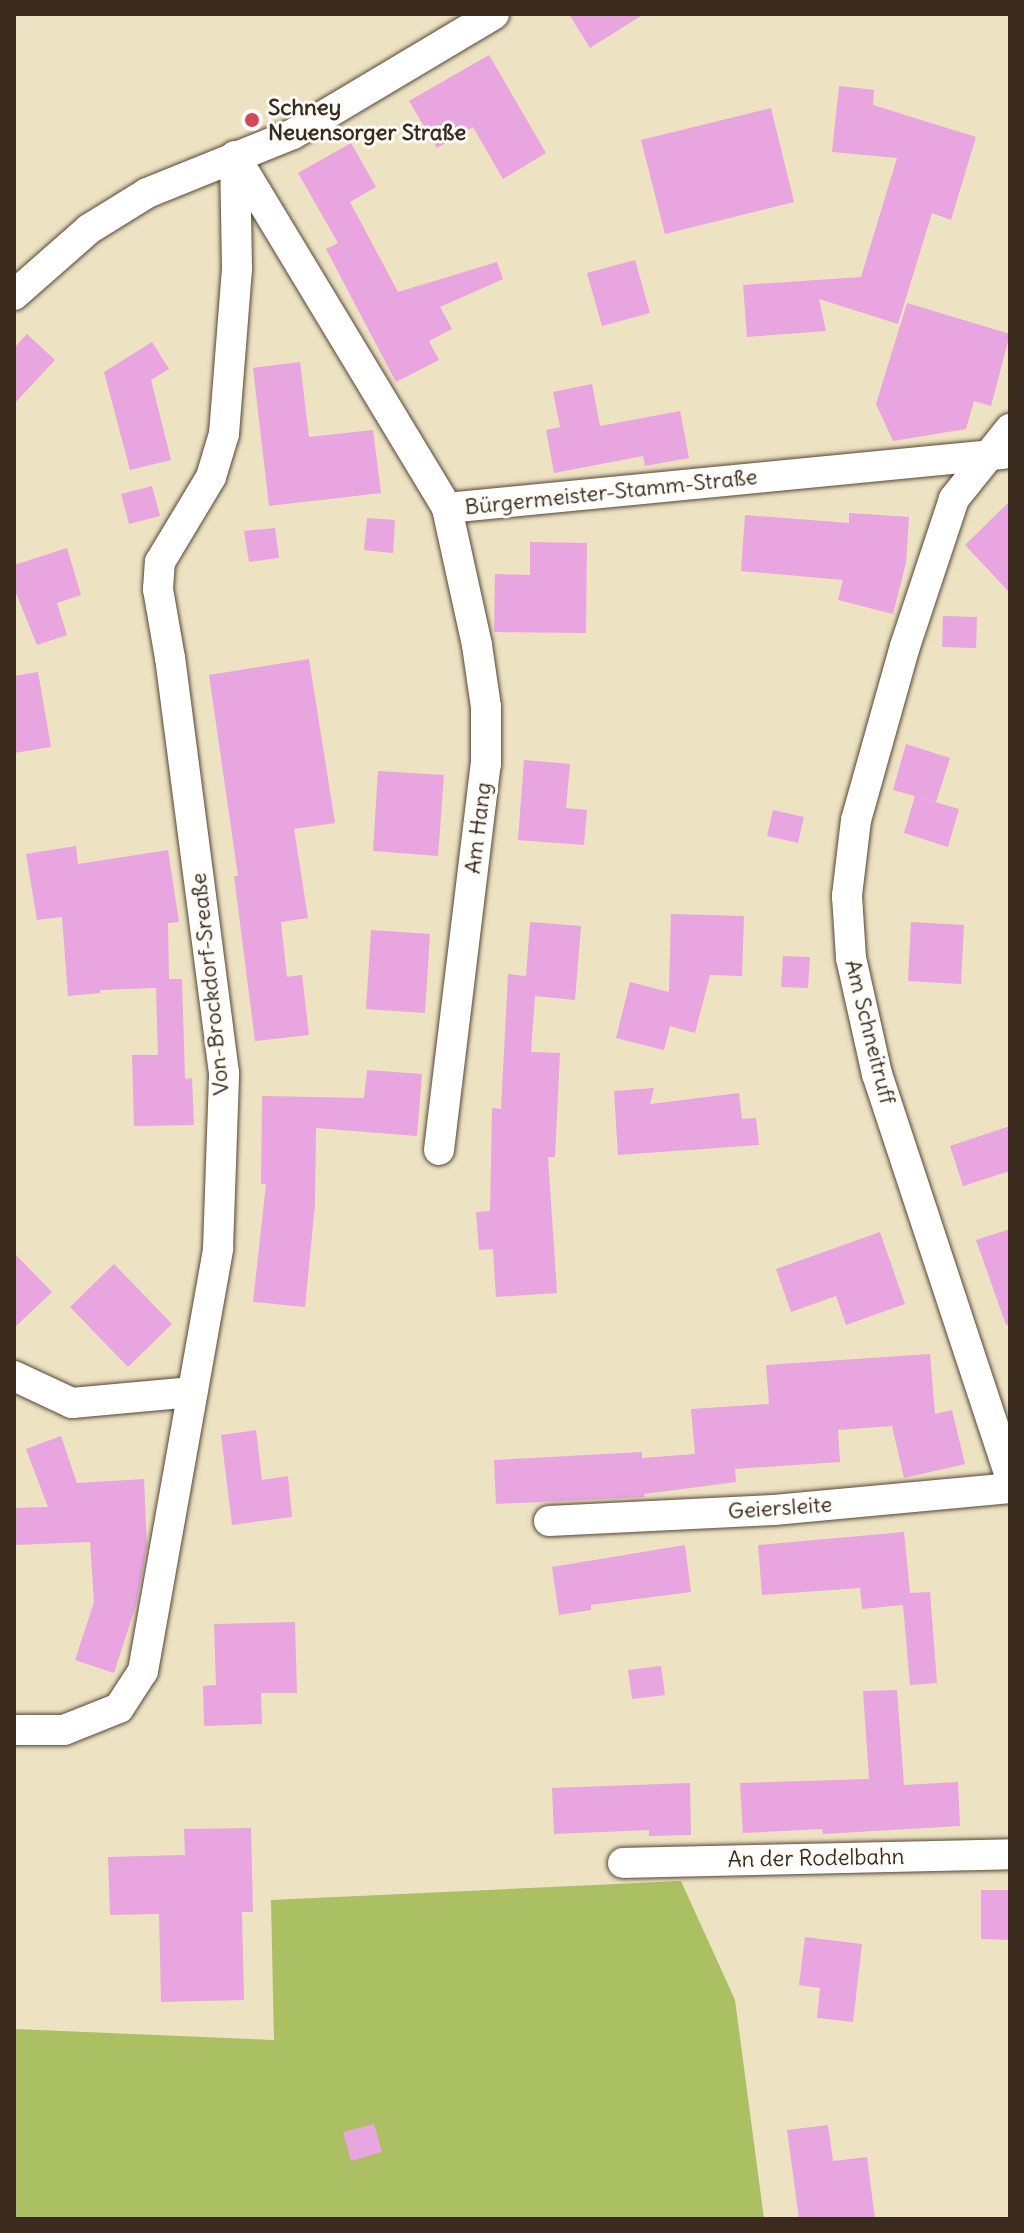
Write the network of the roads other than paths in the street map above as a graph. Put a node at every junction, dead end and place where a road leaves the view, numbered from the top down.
1 (494, 14) edge
2 (235, 156) junction
3 (14, 295) edge
4 (1010, 429) edge
5 (1001, 454) edge
6 (447, 508) junction
7 (439, 1150) dead end
8 (14, 1376) edge
9 (193, 1392) junction
10 (1010, 1476) edge
11 (1010, 1488) edge
12 (549, 1521) dead end
13 (14, 1730) edge
14 (1010, 1854) edge
15 (623, 1863) dead end

1 - 2 street
2 - 3 street
2 - 6 street, Bürgermeister-Stamm-Straße
2 - 9 street, Von-Brockdorf-Sreaße
4 - 5 street, Am Schneitruff
5 - 6 street, Bürgermeister-Stamm-Straße
5 - 10 street, Am Schneitruff
6 - 7 street, Am Hang
8 - 9 street
9 - 13 street, Von-Brockdorf-Sreaße
11 - 12 street, Geiersleite
14 - 15 street, An der Rodelbahn

